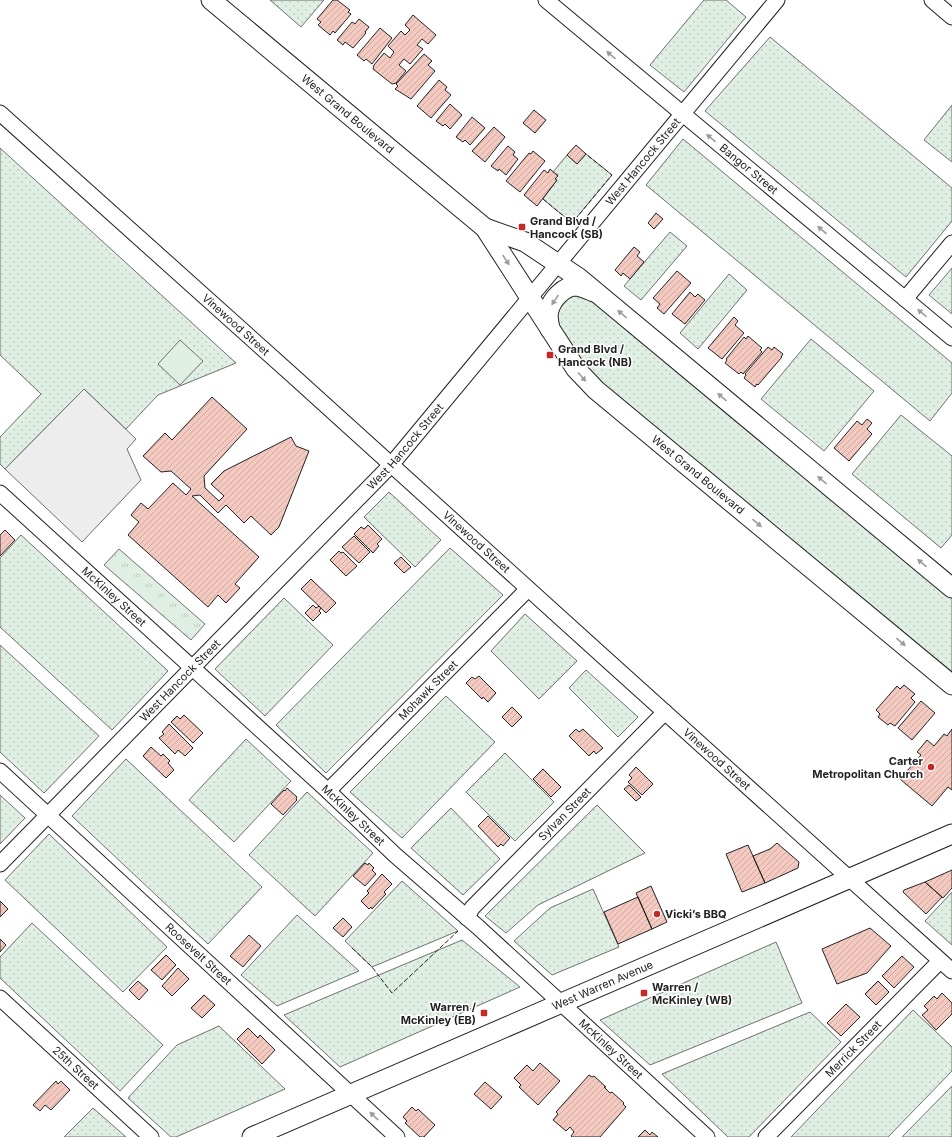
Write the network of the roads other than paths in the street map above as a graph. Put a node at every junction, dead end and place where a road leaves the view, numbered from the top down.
1 (211, 0) edge
2 (546, 0) edge
3 (777, 0) edge
4 (932, 0) edge
5 (952, 16) edge
6 (0, 113) edge
7 (683, 114) junction
8 (485, 228) junction
9 (952, 243) edge
10 (558, 264) junction
11 (601, 296) junction
12 (530, 298) junction
13 (905, 299) junction
14 (550, 329) junction
15 (952, 338) edge
16 (391, 465) junction
17 (0, 493) edge
18 (952, 588) edge
19 (528, 589) junction
20 (193, 668) junction
21 (952, 685) edge
22 (665, 712) junction
23 (0, 770) edge
24 (328, 791) junction
25 (49, 816) junction
26 (952, 834) edge
27 (0, 864) edge
28 (849, 878) junction
29 (468, 918) junction
30 (940, 961) junction
31 (952, 971) edge
32 (0, 998) edge
33 (562, 1003) junction
34 (351, 1094) junction
35 (151, 1137) edge
36 (252, 1137) edge
37 (397, 1137) edge
38 (707, 1137) edge
39 (766, 1137) edge

1 - 8 main road, West Grand Boulevard
7 -> 2 street, Bangor Street
3 - 7 street, West Hancock Street
4 - 5 street
6 - 16 street, Vinewood Street
7 - 10 street, West Hancock Street
13 -> 7 street, Bangor Street
8 - 10 main road, West Grand Boulevard
8 -> 12 main road, West Grand Boulevard
9 - 13 street
10 - 11 main road, West Grand Boulevard
10 - 12 street, West Hancock Street
11 -> 14 main road
18 -> 11 main road, West Grand Boulevard
12 - 14 main road, West Grand Boulevard
12 - 16 street, West Hancock Street
15 -> 13 street, Bangor Street
14 -> 21 main road, West Grand Boulevard
16 - 19 street, Vinewood Street
16 - 20 street, West Hancock Street
17 - 20 street, McKinley Street
19 - 22 street, Vinewood Street
19 - 24 street, Mohawk Street
20 - 24 street, McKinley Street
20 - 25 street, West Hancock Street
22 - 28 street, Vinewood Street
22 - 29 street, Sylvan Street
23 - 25 street, Roosevelt Street
24 - 29 street, McKinley Street
25 - 27 street, West Hancock Street
25 - 34 street, Roosevelt Street
26 - 28 main road, West Warren Avenue
28 - 30 street, Vinewood Street
28 - 33 main road, West Warren Avenue
29 - 33 street, McKinley Street
30 - 31 street, Vinewood Street
30 - 39 street, Merrick Street
32 - 35 street, 25th Street
33 - 34 main road, West Warren Avenue
33 - 38 street, McKinley Street
34 - 36 main road, West Warren Avenue
37 -> 34 street, Roosevelt Street

